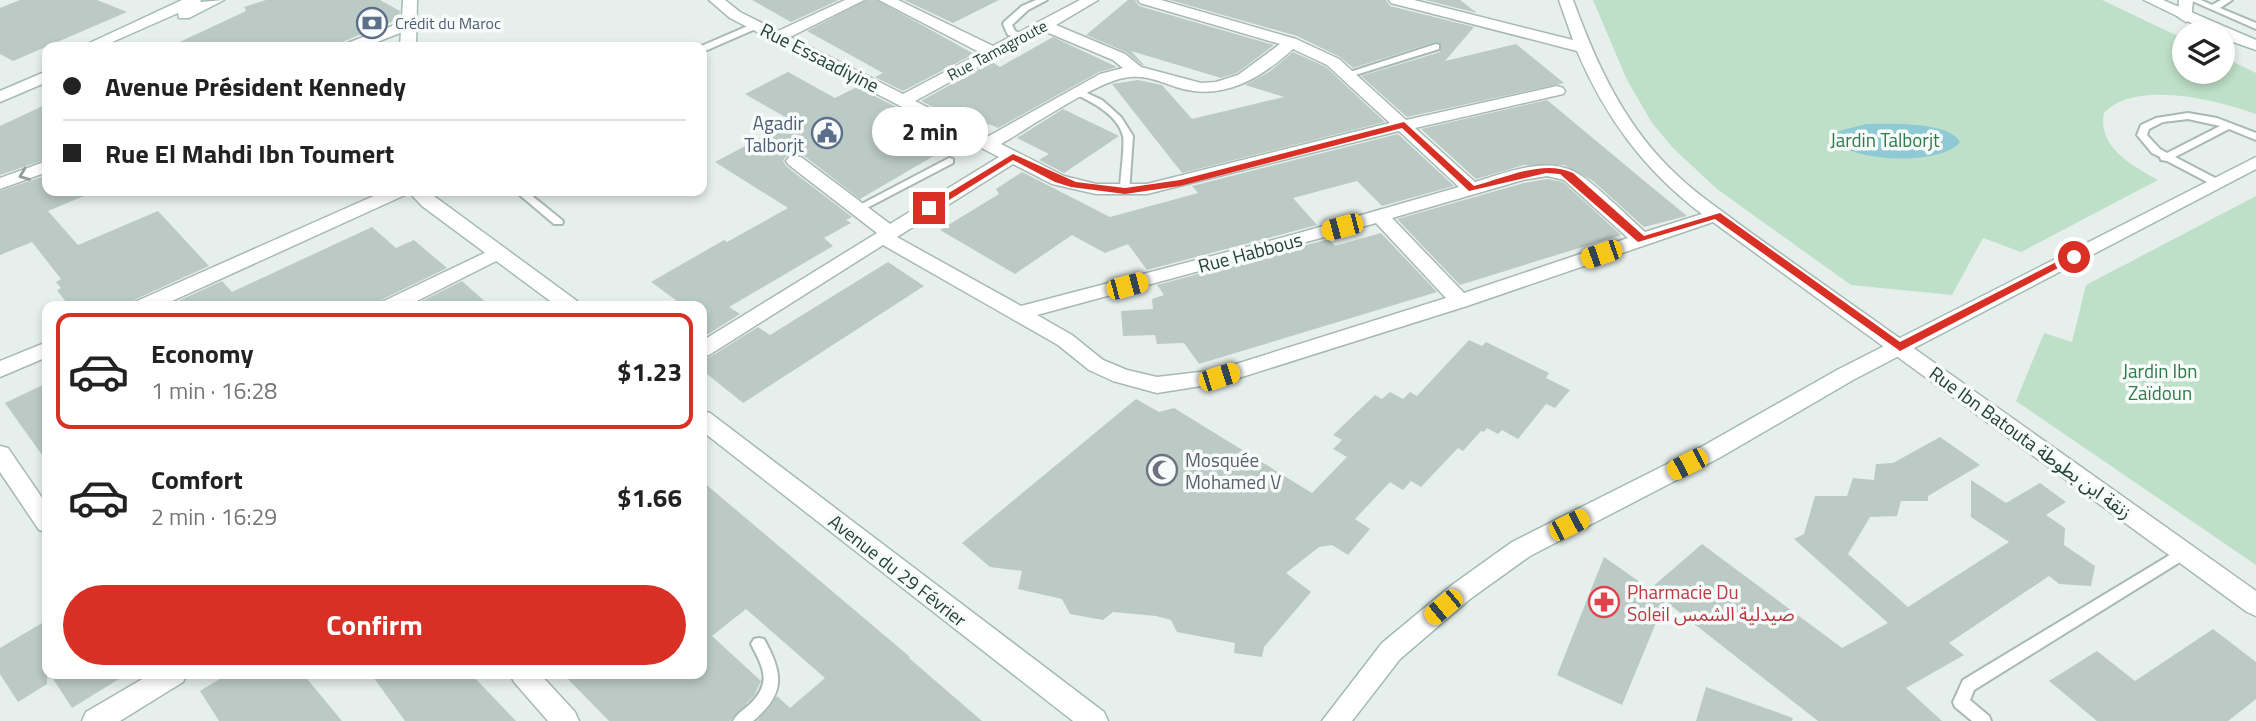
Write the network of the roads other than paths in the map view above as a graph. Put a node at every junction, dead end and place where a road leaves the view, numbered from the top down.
1 (194, 0) edge
2 (217, 0) edge
3 (410, 0) edge
4 (716, 0) edge
5 (857, 0) edge
6 (886, 0) edge
7 (1043, 0) edge
8 (1091, 0) edge
9 (1145, 0) edge
10 (1566, 0) edge
11 (2151, 0) edge
12 (2186, 0) edge
13 (2194, 0) edge
14 (2228, 0) edge
15 (1399, 1) edge
16 (2212, 8) junction
17 (2186, 17) junction
18 (2196, 21) edge
19 (408, 25) junction
20 (757, 25) junction
21 (1043, 25) junction
22 (2255, 25) edge
23 (779, 36) junction
24 (1021, 37) junction
25 (2235, 37) edge
26 (2235, 40) edge
27 (100, 42) edge
28 (123, 42) edge
29 (364, 42) edge
30 (408, 42) edge
31 (1291, 43) junction
32 (2256, 45) edge
33 (707, 47) edge
34 (1436, 47) dead end
35 (1581, 47) junction
36 (992, 52) junction
37 (2256, 52) edge
38 (42, 68) edge
39 (1137, 71) junction
40 (1349, 74) junction
41 (42, 78) edge
42 (0, 87) edge
43 (1557, 91) dead end
44 (1078, 92) junction
45 (0, 97) edge
46 (904, 100) junction
47 (1404, 125) junction
48 (2229, 125) junction
49 (2256, 137) edge
50 (988, 144) junction
51 (1013, 156) junction
52 (2165, 158) junction
53 (795, 161) dead end
54 (949, 161) dead end
55 (2256, 162) edge
56 (42, 168) edge
57 (2215, 183) junction
58 (0, 184) edge
59 (1472, 189) junction
60 (1125, 191) junction
61 (388, 196) edge
62 (421, 196) edge
63 (526, 196) edge
64 (859, 208) junction
65 (1716, 215) junction
66 (1380, 216) junction
67 (558, 222) dead end
68 (886, 235) junction
69 (1642, 240) junction
70 (497, 253) junction
71 (155, 301) edge
72 (401, 301) edge
73 (563, 301) edge
74 (1460, 301) junction
75 (1017, 314) junction
76 (707, 347) edge
77 (1900, 347) junction
78 (42, 351) edge
79 (0, 370) edge
80 (707, 423) edge
81 (0, 454) edge
82 (42, 516) edge
83 (2183, 553) junction
84 (2256, 605) edge
85 (758, 644) dead end
86 (166, 679) edge
87 (526, 679) edge
88 (553, 717) edge
89 (96, 721) edge
90 (741, 721) edge
91 (1094, 721) edge
92 (1336, 721) edge
93 (1983, 721) edge

1 - 27 street
2 - 28 street
3 - 19 street
4 - 20 street, Rue Essaadiyine
5 - 23 street
6 - 36 street
7 - 24 lane
8 - 21 street, Rue Tamagroute
9 - 31 street
10 - 35 street, Rue Ibn Batouta زنقة ابن بطوطة
11 - 17 street
12 - 17 street
13 - 16 lane
14 - 16 lane
15 - 35 street
16 - 22 lane
17 - 18 street
19 - 29 street
19 - 30 street
20 - 23 street, Rue Essaadiyine
20 - 33 lane
21 - 24 street, Rue Tamagroute
21 - 39 street
23 - 46 street, Rue Essaadiyine
24 - 36 street, Rue Tamagroute
25 - 32 street
26 - 37 street
31 - 39 street
31 - 40 street
34 - 40 lane
35 - 65 street, Rue Ibn Batouta زنقة ابن بطوطة
36 - 46 street, Rue Tamagroute
38 - 42 street
39 - 44 street
40 - 47 street
41 - 45 street
43 - 47 street, Rue Essaadiyine
44 - 50 street
44 - 60 lane
46 - 50 street, Rue Essaadiyine
47 - 59 street
47 - 60 street, Rue Essaadiyine
48 - 49 lane
48 - 52 lane
48 - 52 lane
50 - 51 street, Rue Essaadiyine
51 - 60 street, Rue Essaadiyine
51 - 68 street
52 - 57 lane
53 - 64 street
54 - 64 lane
55 - 57 street
56 -> 58 street
57 - 77 street
59 - 66 street, Rue Habbous
59 - 69 street, Rue Habbous
61 - 71 street
62 - 70 street
63 - 67 lane
64 - 68 street
65 - 69 street
65 - 77 street, Rue Ibn Batouta زنقة ابن بطوطة
66 - 74 street
66 - 75 street, Rue Habbous
68 - 75 street
68 - 76 street
69 - 74 street
70 - 72 street
70 - 73 street
74 - 75 street
77 - 83 street, Rue Ibn Batouta زنقة ابن بطوطة
77 - 92 street
78 - 79 street
80 - 91 street, Avenue du 29 Février
81 - 82 street
83 - 84 street, Rue Ibn Batouta زنقة ابن بطوطة
83 - 93 lane
85 - 90 lane
86 - 89 street
87 - 88 street

